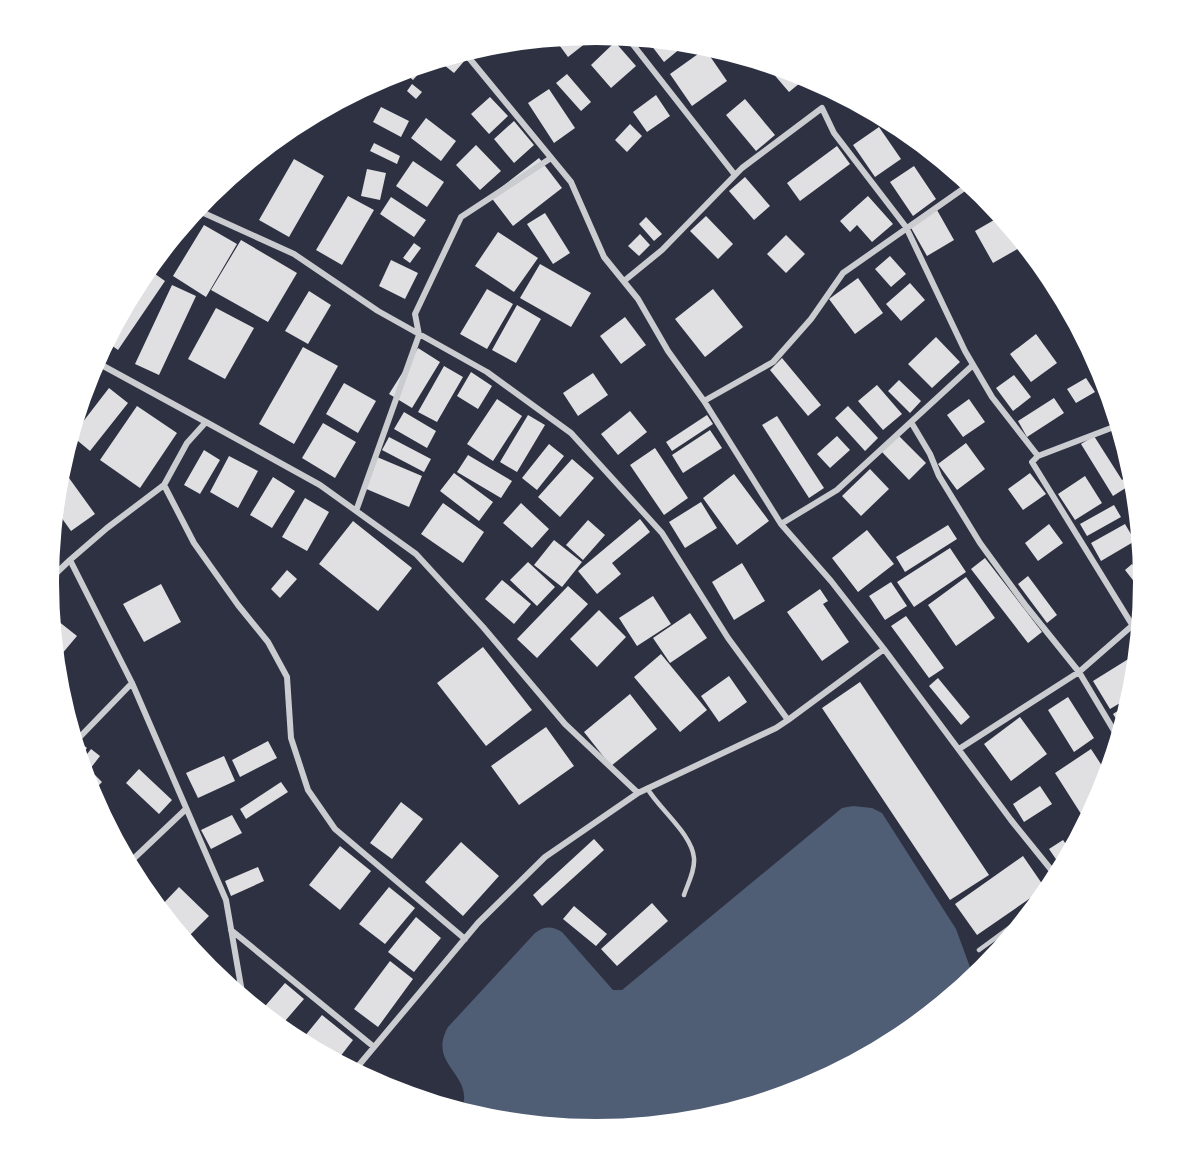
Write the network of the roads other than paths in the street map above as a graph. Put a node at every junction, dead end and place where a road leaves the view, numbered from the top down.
1 (633, 46) edge
2 (471, 60) edge
3 (551, 158) junction
4 (735, 175) junction
5 (963, 189) edge
6 (205, 214) edge
7 (906, 227) junction
8 (624, 281) junction
9 (418, 335) junction
10 (973, 365) junction
11 (105, 367) edge
12 (704, 400) junction
13 (206, 422) junction
14 (911, 422) junction
15 (1111, 428) edge
16 (1038, 456) junction
17 (164, 485) junction
18 (356, 511) junction
19 (781, 524) junction
20 (70, 560) junction
21 (59, 570) edge
22 (1133, 622) edge
23 (1132, 626) edge
24 (884, 649) junction
25 (1078, 672) junction
26 (132, 683) junction
27 (788, 720) junction
28 (1113, 730) edge
29 (81, 735) edge
30 (959, 749) junction
31 (647, 788) junction
32 (638, 793) junction
33 (186, 809) junction
34 (135, 857) edge
35 (1051, 869) edge
36 (684, 895) dead end
37 (1008, 928) edge
38 (231, 930) junction
39 (465, 939) junction
40 (979, 950) dead end
41 (241, 986) edge
42 (374, 1047) junction
43 (359, 1065) edge

1 - 4 street
2 - 3 street
3 - 8 street
3 - 9 street
4 - 7 street
4 - 8 street
5 - 7 street
6 - 9 street
7 - 10 street
7 - 12 street
8 - 12 street
9 - 18 street
9 - 27 street
10 - 14 street
10 - 16 street
11 - 13 street
12 - 19 street
13 - 17 street
13 - 18 street
14 - 19 street
14 - 25 street
15 - 16 street
16 - 22 street
17 - 20 street
17 - 39 street
18 - 32 street
19 - 24 street
20 - 21 street
20 - 26 street
23 - 25 street
24 - 27 street
24 - 30 street
25 - 28 street
25 - 30 street
26 - 29 street
26 - 33 street
27 - 31 street
30 - 35 street
31 - 32 street
31 - 36 lane
32 - 39 street
33 - 34 street
33 - 38 street
37 - 40 lane
38 - 41 street
38 - 42 street
39 - 42 street
42 - 43 street

